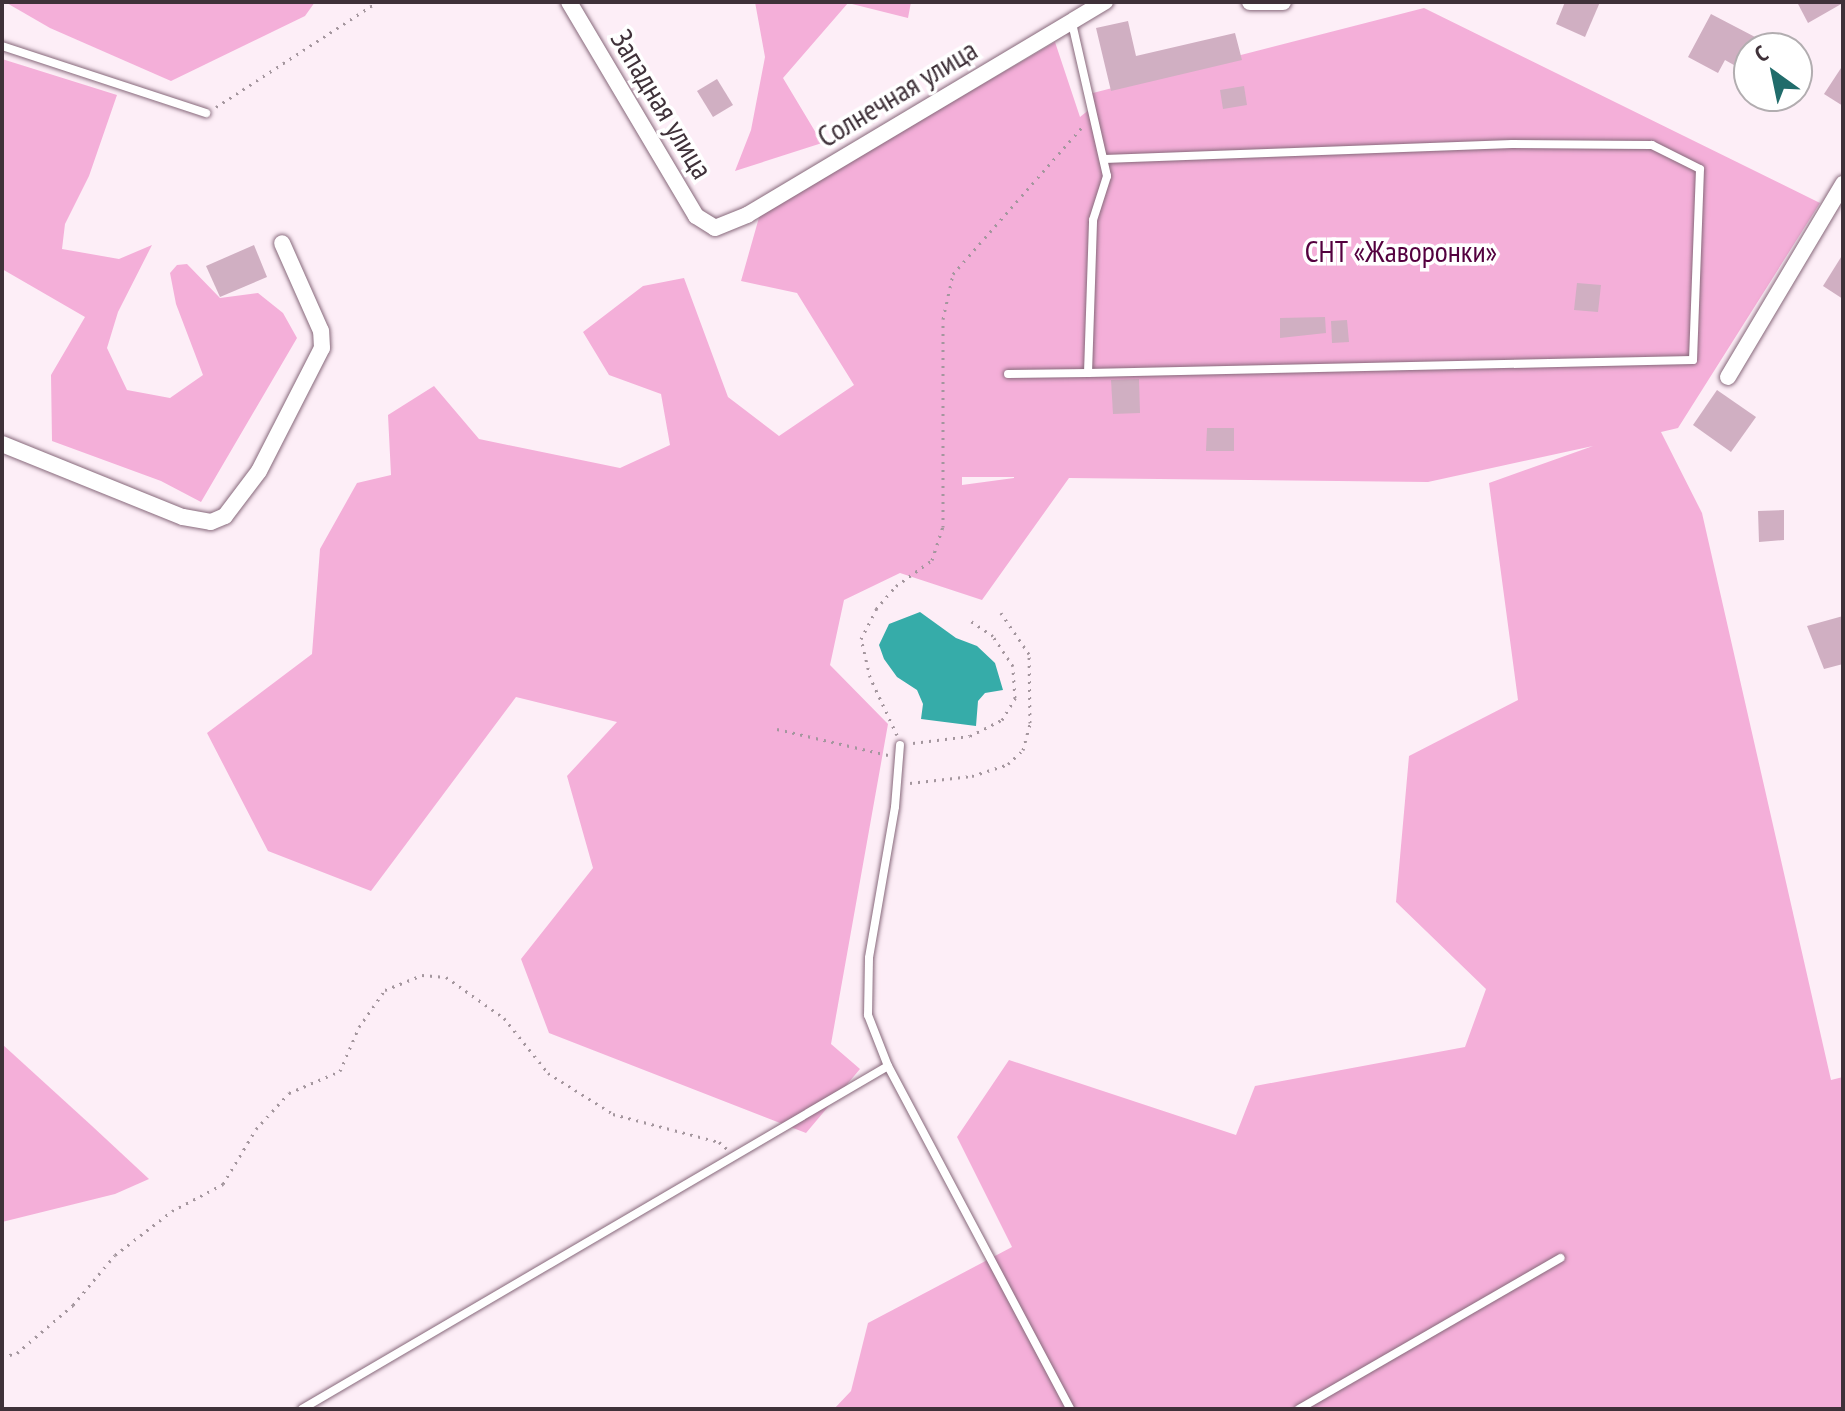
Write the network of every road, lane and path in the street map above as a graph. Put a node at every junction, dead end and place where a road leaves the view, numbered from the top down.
1 (377, 2) edge
2 (569, 2) edge
3 (1105, 2) edge
4 (1250, 2) edge
5 (1283, 2) edge
6 (1071, 22) junction
7 (2, 46) edge
8 (206, 113) joint
9 (1094, 113) junction
10 (1104, 159) junction
11 (1843, 184) edge
12 (715, 228) joint
13 (282, 243) dead end
14 (1088, 373) junction
15 (1008, 374) dead end
16 (1728, 377) dead end
17 (2, 444) edge
18 (1001, 613) dead end
19 (969, 620) dead end
20 (777, 729) dead end
21 (900, 745) junction
22 (899, 758) junction
23 (898, 785) junction
24 (888, 1066) junction
25 (735, 1156) junction
26 (1561, 1258) dead end
27 (2, 1357) edge
28 (302, 1409) edge
29 (1070, 1409) edge
30 (1299, 1409) edge

1 - 8 path
2 - 12 street, Западная улица
3 - 6 street, Солнечная улица
4 - 5 street
6 - 9 lane
6 - 12 street, Солнечная улица
7 - 8 lane
9 - 10 lane
9 - 21 path
10 - 14 lane
10 - 14 lane
11 - 16 street
13 - 17 street
14 - 15 lane
18 - 23 path
19 - 21 path
20 - 22 path
21 - 22 lane
22 - 23 lane
23 - 24 lane
24 - 25 lane
24 - 29 lane
25 - 27 path
25 - 28 lane
26 - 30 lane

